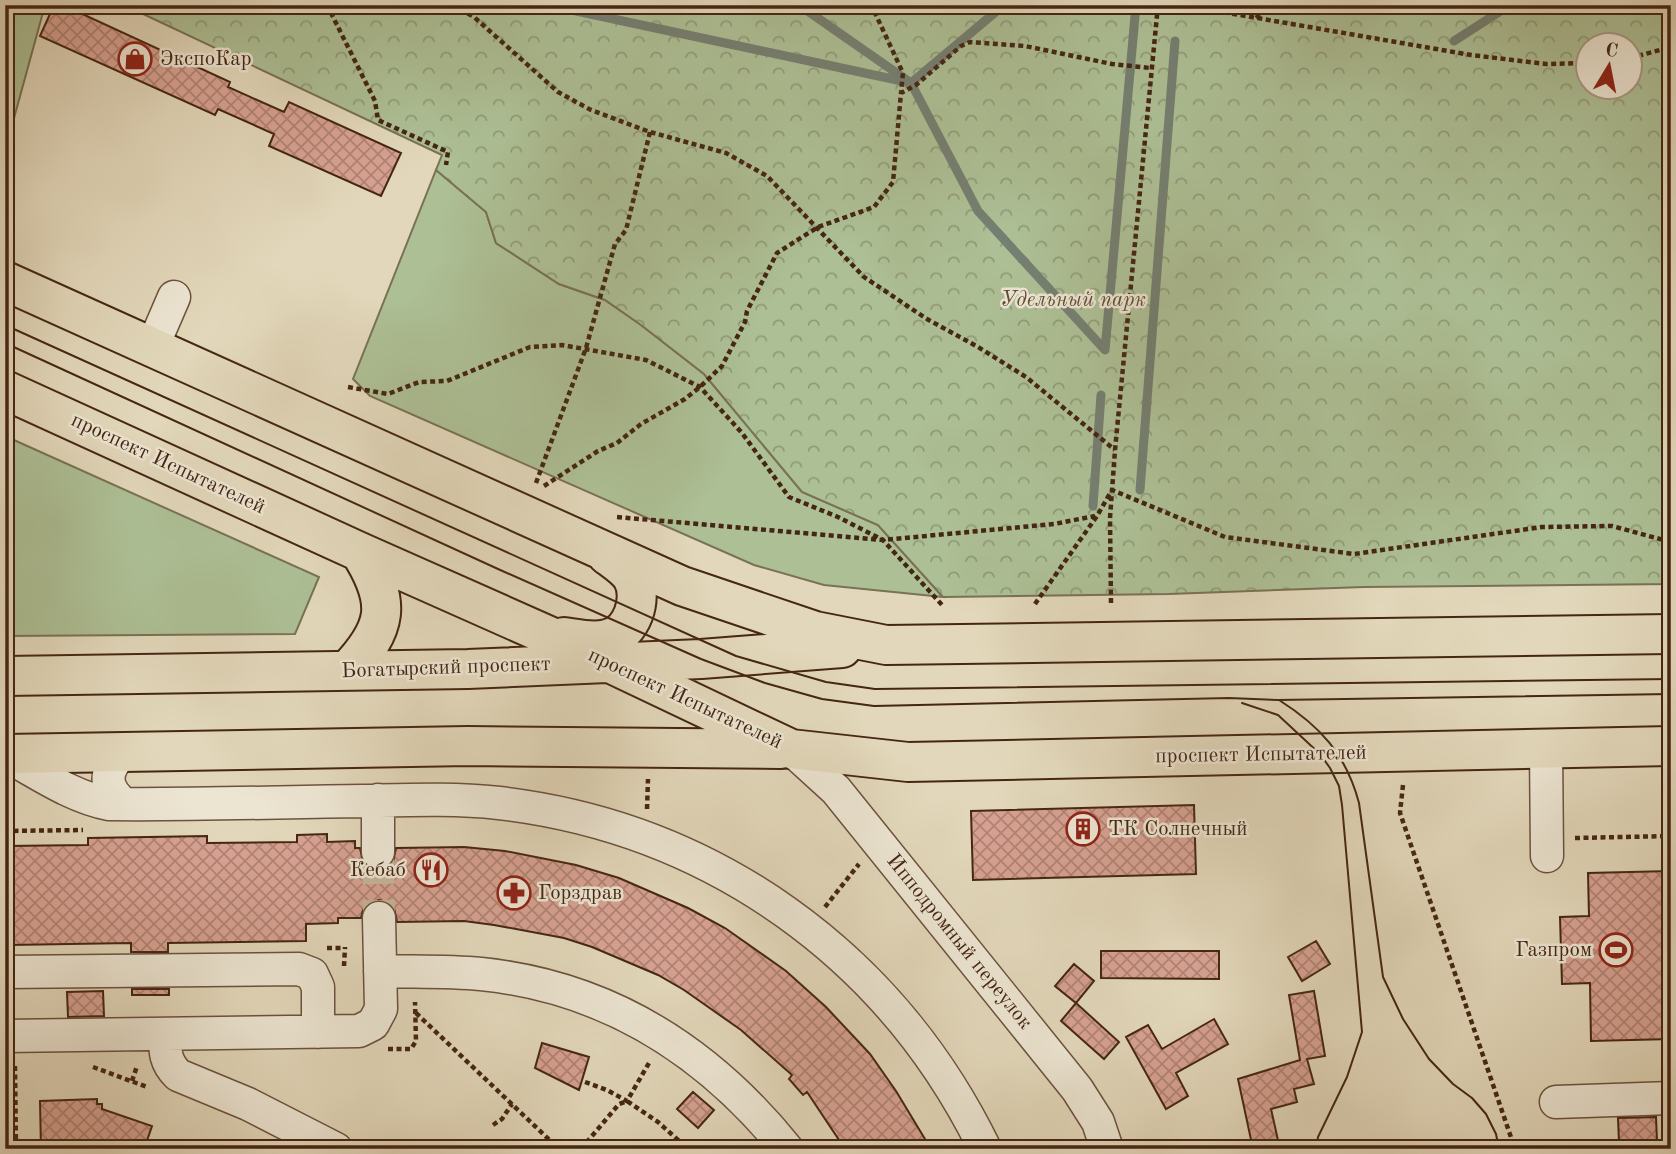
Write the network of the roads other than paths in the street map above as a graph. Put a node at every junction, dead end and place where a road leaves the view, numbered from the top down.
1 (5, 281) edge
2 (174, 297) dead end
3 (152, 348) junction
4 (5, 390) edge
5 (605, 532) junction
6 (360, 552) junction
7 (1671, 634) edge
8 (548, 635) junction
9 (886, 645) junction
10 (610, 663) junction
11 (347, 671) junction
12 (5, 676) edge
13 (1671, 746) edge
14 (1546, 748) junction
15 (790, 749) junction
16 (123, 752) junction
17 (5, 755) edge
18 (378, 800) junction
19 (124, 804) junction
20 (1547, 847) road end
21 (378, 852) tunnel mouth
22 (379, 918) tunnel mouth
23 (380, 971) junction
24 (5, 972) edge
25 (318, 1032) junction
26 (165, 1034) junction
27 (11, 1047) edge
28 (1671, 1098) edge
29 (1556, 1102) dead end
30 (336, 1149) edge
31 (787, 1149) edge
32 (985, 1149) edge
33 (1107, 1149) edge

1 - 3 main road
2 - 3 street
3 - 5 main road
4 - 6 main road, проспект Испытателей
5 - 8 main road
5 - 9 main road
6 - 8 main road, проспект Испытателей
6 - 11 main road
7 - 9 main road
8 - 10 main road, проспект Испытателей
9 - 10 main road, Богатырский проспект
10 - 11 main road, Богатырский проспект
10 - 15 main road, проспект Испытателей
11 - 12 main road, Богатырский проспект
13 - 14 main road, проспект Испытателей
14 - 15 main road, проспект Испытателей
14 - 20 street
15 - 16 main road
15 - 33 street, Ипподромный переулок
16 - 17 main road
16 - 19 street
17 - 19 street
18 - 19 street
18 - 21 street
18 - 32 street
22 - 23 street
23 - 25 street
23 - 31 street
24 - 25 street
25 - 26 street
26 - 27 street
26 - 30 street
28 - 29 street

